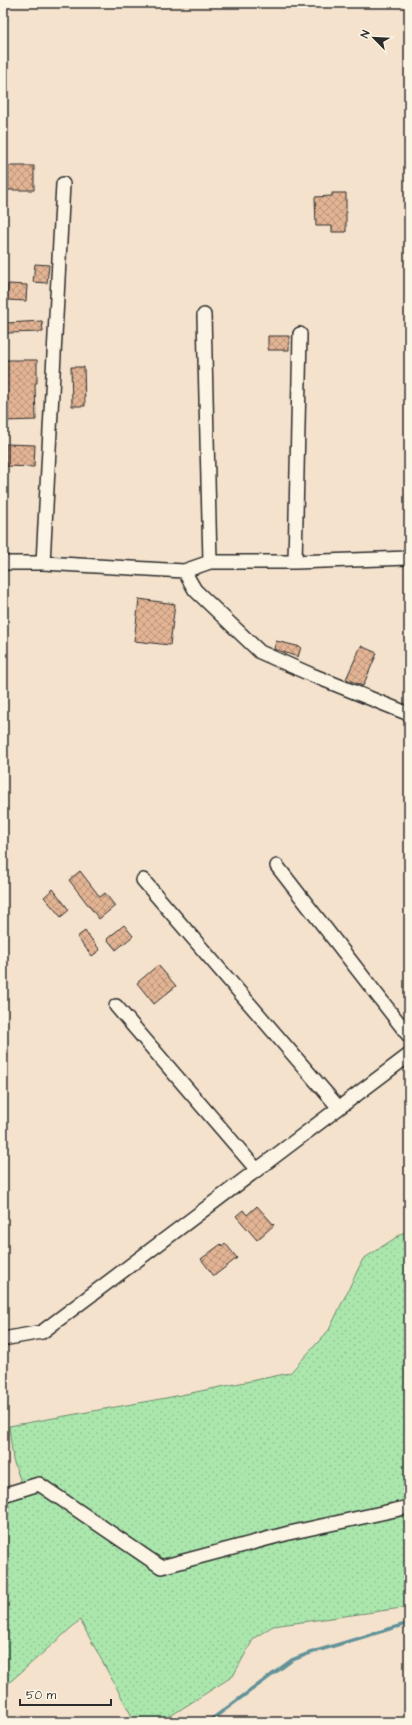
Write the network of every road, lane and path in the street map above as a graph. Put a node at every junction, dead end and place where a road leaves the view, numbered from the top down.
1 (63, 184) dead end
2 (204, 316) dead end
3 (300, 334) dead end
4 (409, 558) edge
5 (210, 562) junction
6 (295, 562) junction
7 (3, 563) edge
8 (43, 563) junction
9 (184, 572) junction
10 (409, 714) edge
11 (277, 866) dead end
12 (143, 880) dead end
13 (116, 1006) dead end
14 (409, 1036) edge
15 (409, 1055) edge
16 (339, 1108) junction
17 (257, 1170) junction
18 (3, 1339) edge
19 (3, 1495) edge
20 (409, 1507) edge

1 - 8 street
2 - 5 street
3 - 6 street
4 - 6 street
5 - 6 street
5 - 9 street
7 - 8 street
8 - 9 street
9 - 10 street
11 - 14 street
12 - 16 street
13 - 17 street
15 - 16 street
16 - 17 street
17 - 18 street
19 - 20 street

